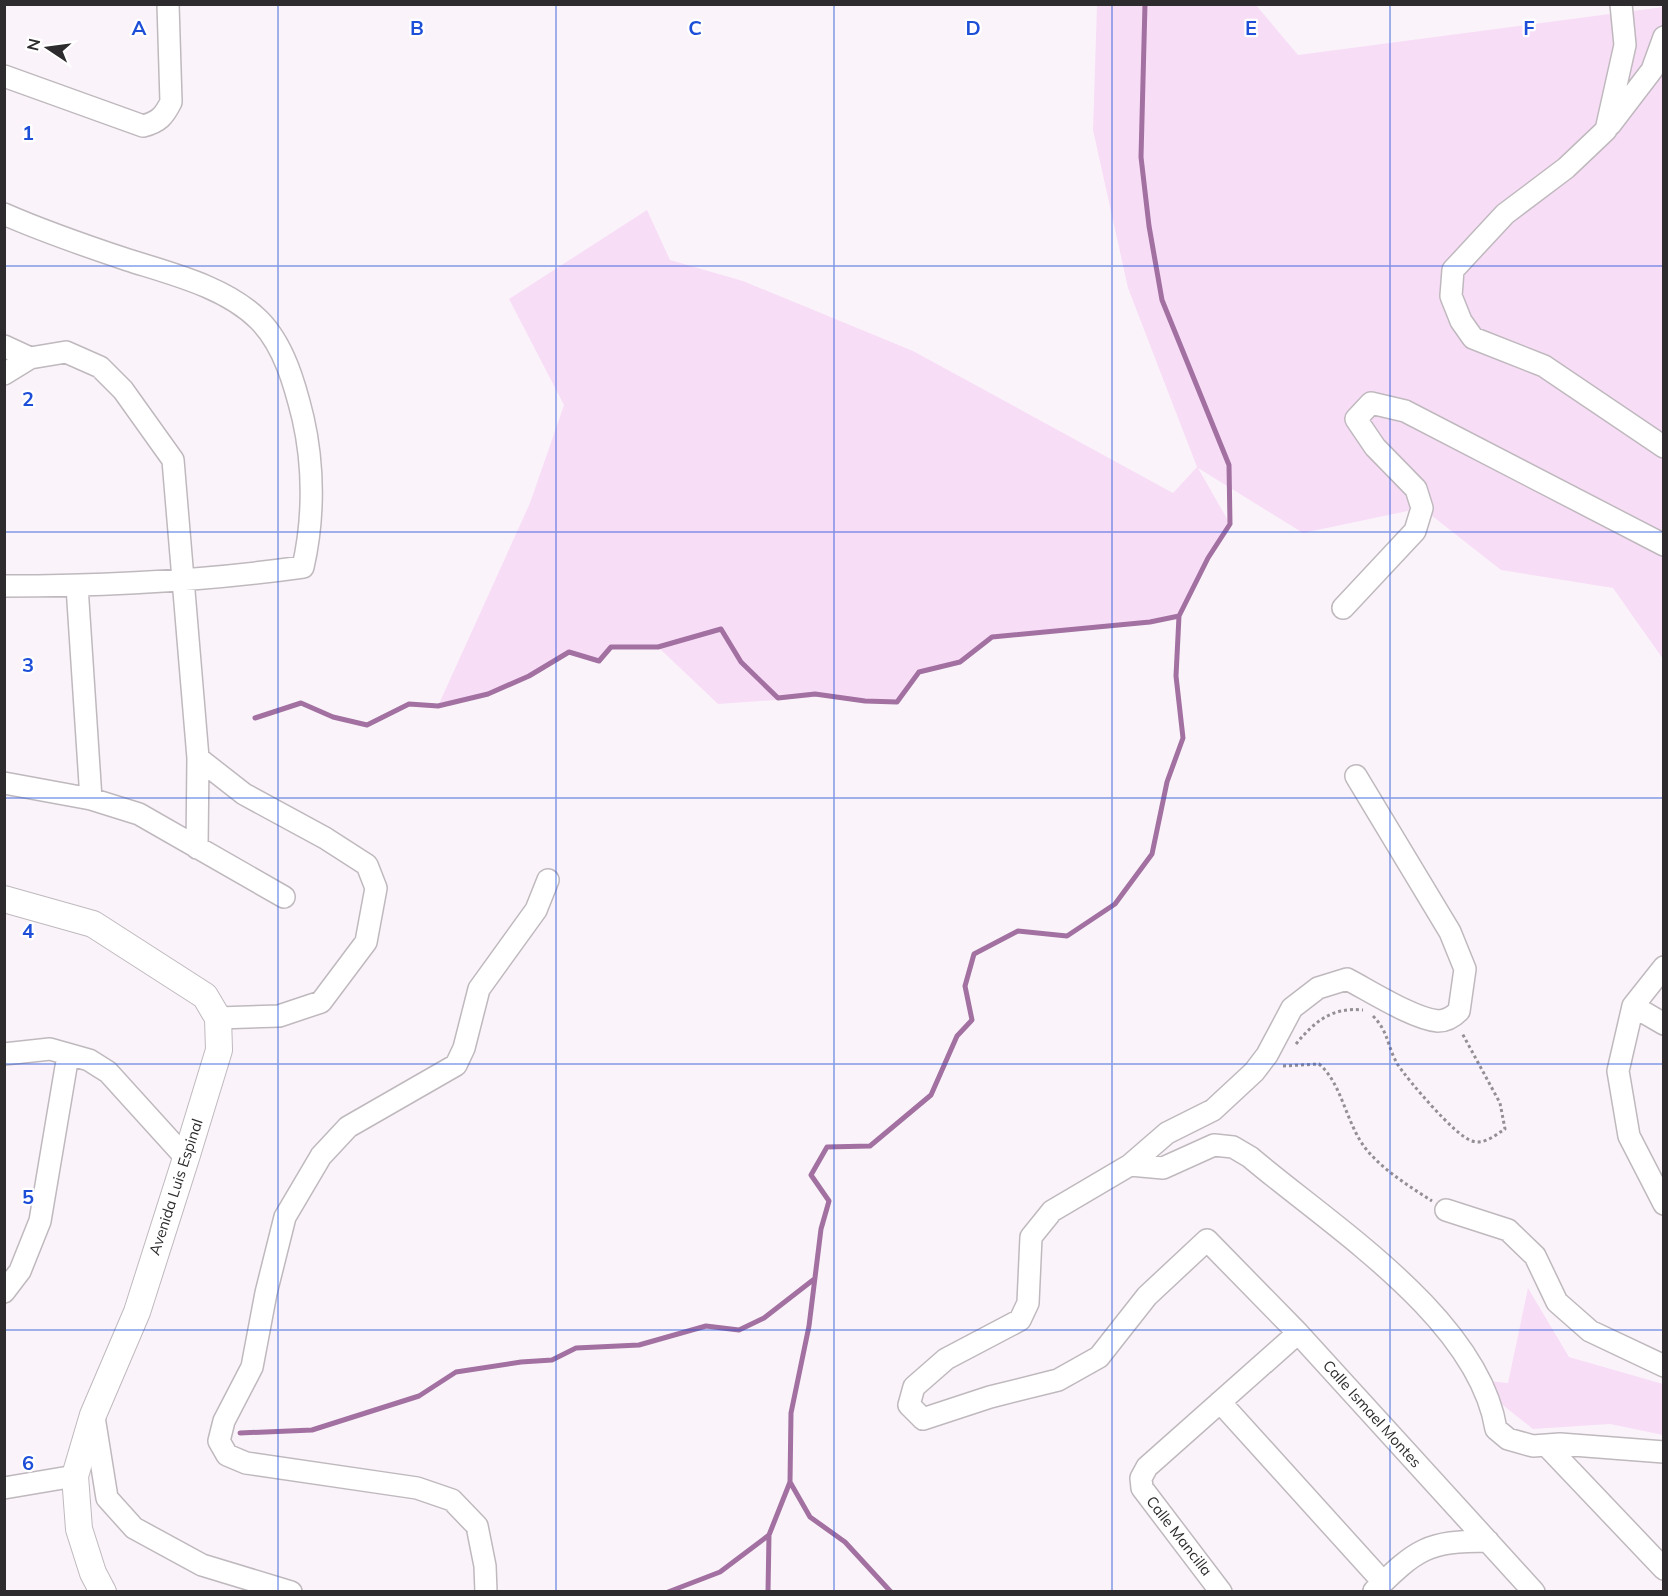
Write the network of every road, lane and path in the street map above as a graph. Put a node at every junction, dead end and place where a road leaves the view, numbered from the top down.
1 (168, 4) edge
2 (1622, 4) edge
3 (1664, 38) edge
4 (4, 76) edge
5 (1606, 130) junction
6 (4, 214) edge
7 (4, 346) edge
8 (30, 358) junction
9 (4, 374) edge
10 (1664, 447) edge
11 (1664, 545) edge
12 (184, 578) junction
13 (4, 586) edge
14 (77, 586) junction
15 (1343, 608) dead end
16 (198, 758) junction
17 (1356, 776) dead end
18 (4, 783) edge
19 (91, 800) junction
20 (197, 848) junction
21 (548, 879) dead end
22 (284, 897) dead end
23 (4, 899) edge
24 (1664, 967) edge
25 (1634, 1006) junction
26 (1459, 1011) junction
27 (219, 1018) junction
28 (1664, 1024) edge
29 (1292, 1051) dead end
30 (4, 1054) edge
31 (68, 1055) junction
32 (1287, 1058) dead end
33 (1283, 1066) junction
34 (1278, 1075) dead end
35 (186, 1158) junction
36 (1130, 1165) junction
37 (1664, 1204) edge
38 (1446, 1210) joint
39 (4, 1292) edge
40 (1298, 1333) junction
41 (1664, 1366) edge
42 (1220, 1402) junction
43 (93, 1415) junction
44 (1546, 1445) junction
45 (1664, 1452) edge
46 (75, 1476) junction
47 (4, 1488) edge
48 (1488, 1541) junction
49 (1664, 1569) edge
50 (1378, 1587) edge
51 (103, 1592) edge
52 (291, 1592) edge
53 (486, 1592) edge
54 (1221, 1592) edge
55 (1534, 1592) edge

1 - 4 street
2 - 5 street
3 - 5 street
5 - 10 street
6 - 12 street
7 - 8 street
8 - 9 street
8 - 12 street
11 - 15 street
12 - 14 street
12 - 16 street
13 - 14 street
14 - 19 street
16 - 20 street
16 - 27 street
17 - 26 street
18 - 19 street
19 - 20 street
20 - 22 street
21 - 53 street
23 - 27 street
24 - 25 street
25 - 28 street
25 - 37 street
26 - 29 path
26 - 36 street
27 - 35 street, Avenida Luis Espinal
30 - 31 street
31 - 35 street
31 - 39 street
32 - 33 path
33 - 34 path
33 - 38 path
35 - 43 street, Avenida Luis Espinal
36 - 40 street, Calle Ismael Montes
36 - 44 street
38 - 41 street
40 - 42 street
40 - 48 street, Calle Ismael Montes
42 - 50 street
42 - 54 street, Calle Mancilla
43 - 46 street, Avenida Luis Espinal
43 - 52 street
44 - 45 street
44 - 49 street
46 - 47 street
46 - 51 street, Avenida Luis Espinal
48 - 50 street
48 - 55 street, Calle Ismael Montes

